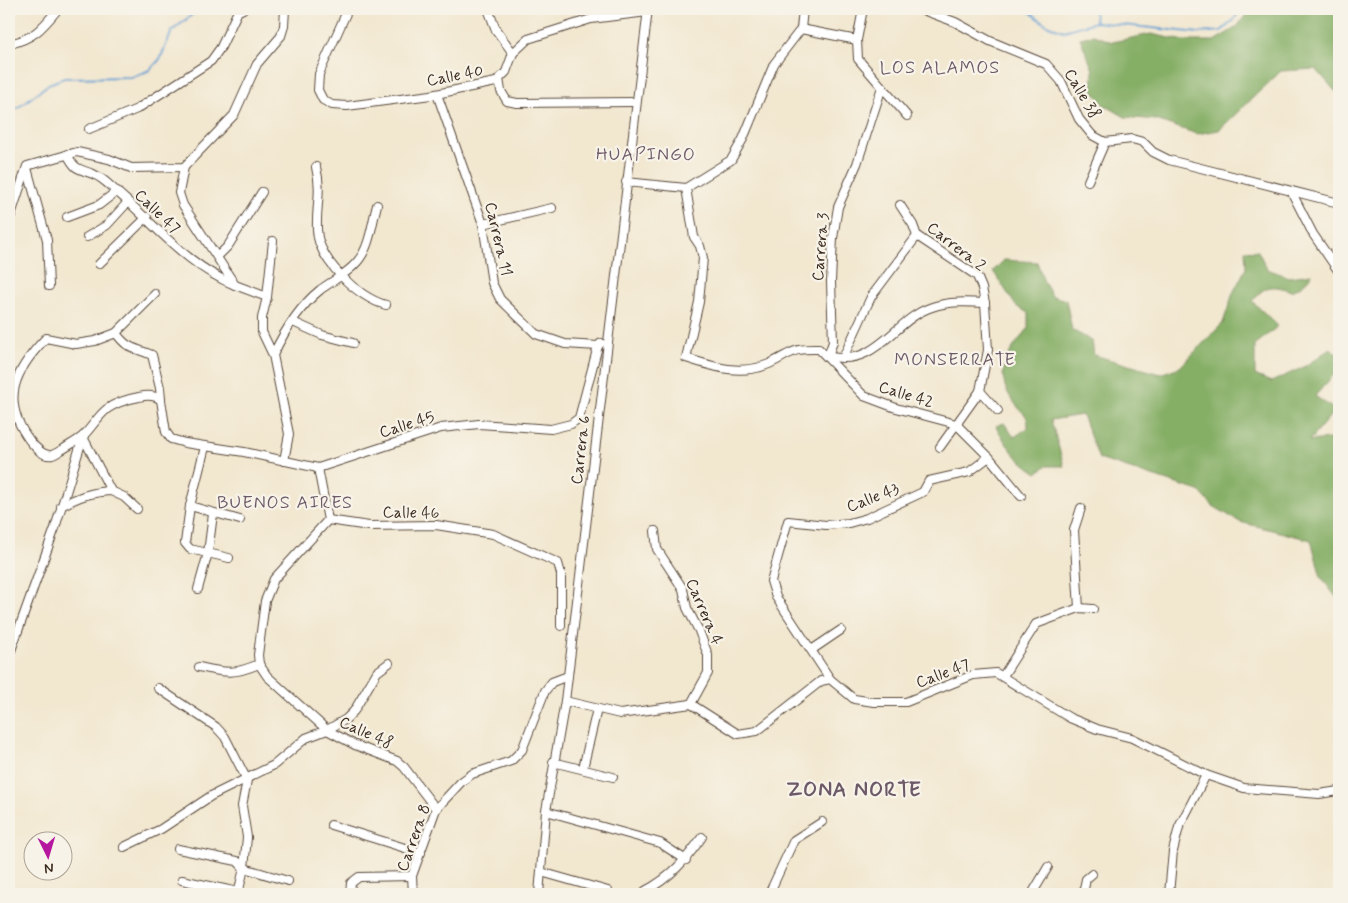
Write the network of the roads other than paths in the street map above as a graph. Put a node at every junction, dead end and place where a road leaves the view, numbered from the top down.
1 (58, 9) edge
2 (243, 9) edge
3 (285, 9) edge
4 (348, 9) edge
5 (488, 9) edge
6 (804, 9) edge
7 (862, 9) edge
8 (920, 9) edge
9 (648, 10) edge
10 (801, 29) junction
11 (857, 40) junction
12 (9, 44) edge
13 (513, 53) junction
14 (499, 78) junction
15 (882, 87) junction
16 (437, 94) junction
17 (636, 102) junction
18 (907, 116) dead end
19 (88, 129) dead end
20 (1105, 142) junction
21 (67, 154) junction
22 (27, 166) junction
23 (184, 167) junction
24 (316, 167) dead end
25 (1088, 181) dead end
26 (626, 182) junction
27 (686, 188) junction
28 (117, 191) junction
29 (1291, 191) junction
30 (262, 192) dead end
31 (128, 202) junction
32 (1339, 203) edge
33 (377, 205) dead end
34 (900, 206) dead end
35 (552, 208) dead end
36 (67, 217) dead end
37 (147, 218) junction
38 (9, 221) edge
39 (483, 224) junction
40 (916, 236) junction
41 (87, 237) dead end
42 (273, 241) dead end
43 (218, 256) junction
44 (99, 264) dead end
45 (1339, 272) edge
46 (341, 275) junction
47 (49, 286) dead end
48 (235, 286) junction
49 (156, 294) dead end
50 (267, 297) junction
51 (985, 303) junction
52 (386, 305) dead end
53 (293, 322) junction
54 (116, 333) junction
55 (608, 337) junction
56 (353, 343) dead end
57 (598, 346) junction
58 (273, 355) junction
59 (828, 356) junction
60 (843, 358) junction
61 (980, 391) junction
62 (161, 400) junction
63 (998, 411) dead end
64 (956, 424) junction
65 (83, 437) junction
66 (205, 447) junction
67 (940, 448) dead end
68 (990, 457) junction
69 (284, 462) junction
70 (318, 468) junction
71 (110, 491) junction
72 (1022, 496) dead end
73 (61, 506) junction
74 (190, 506) junction
75 (1081, 508) dead end
76 (137, 510) dead end
77 (214, 514) junction
78 (240, 520) dead end
79 (328, 520) junction
80 (654, 531) dead end
81 (208, 553) junction
82 (229, 558) dead end
83 (198, 588) dead end
84 (1079, 608) junction
85 (1094, 609) dead end
86 (561, 626) dead end
87 (841, 630) dead end
88 (813, 650) junction
89 (9, 656) edge
90 (388, 663) dead end
91 (259, 664) junction
92 (199, 667) dead end
93 (568, 676) junction
94 (1003, 676) junction
95 (830, 679) junction
96 (158, 688) dead end
97 (565, 701) junction
98 (691, 704) junction
99 (597, 708) junction
100 (327, 730) junction
101 (553, 762) junction
102 (584, 764) dead end
103 (1206, 775) junction
104 (613, 777) dead end
105 (247, 780) junction
106 (1339, 791) edge
107 (436, 809) junction
108 (546, 811) junction
109 (822, 822) dead end
110 (331, 825) dead end
111 (702, 837) dead end
112 (124, 847) dead end
113 (178, 849) dead end
114 (421, 854) junction
115 (686, 860) junction
116 (1048, 867) dead end
117 (244, 868) junction
118 (541, 872) junction
119 (1092, 874) dead end
120 (412, 876) junction
121 (182, 880) dead end
122 (288, 881) dead end
123 (608, 891) dead end
124 (645, 891) dead end
125 (238, 893) edge
126 (350, 894) edge
127 (414, 894) edge
128 (539, 894) edge
129 (769, 894) edge
130 (1032, 894) edge
131 (1084, 894) edge
132 (1169, 894) edge

1 - 12 street
2 - 19 street
3 - 23 street
4 - 16 street, Calle 40
5 - 13 street
6 - 10 street
7 - 11 street
8 - 20 street, Calle 38
9 - 13 street
9 - 17 street, Carrera 6
10 - 11 street
10 - 27 street
11 - 15 street
13 - 14 street
14 - 16 street, Calle 40
14 - 17 street, Calle 40
15 - 18 street
15 - 59 street, Carrera 3
16 - 39 street, Carrera 11
17 - 26 street, Carrera 6
20 - 25 street
20 - 29 street
21 - 22 street
21 - 23 street
21 - 28 street, Calle 47
22 - 38 street
22 - 47 street
23 - 43 street
24 - 46 street
26 - 27 street
26 - 55 street, Carrera 6
27 - 59 street
28 - 31 street, Calle 47
28 - 36 street
29 - 32 street
29 - 45 street
30 - 43 street
31 - 37 street, Calle 47
31 - 41 street
33 - 46 street
34 - 40 street, Carrera 2
35 - 39 street
37 - 44 street
37 - 48 street, Calle 47
39 - 57 street, Carrera 11
40 - 51 street, Carrera 2
40 - 60 street
42 - 50 street
43 - 48 street
46 - 52 street
46 - 53 street
48 - 50 street, Calle 47
49 - 54 street
50 - 58 street
51 - 60 street
51 - 61 street, Carrera 2
53 - 56 street
53 - 58 street
54 - 62 street
54 - 65 street
55 - 57 street
55 - 93 street, Carrera 6
57 - 70 street, Calle 45
58 - 69 street
59 - 60 street
59 - 64 street, Calle 42
61 - 63 street
61 - 64 street, Carrera 2
62 - 65 street
62 - 66 street, Calle 45
64 - 67 street, Carrera 2
64 - 68 street, Calle 42
65 - 71 street
65 - 73 street
66 - 69 street, Calle 45
66 - 74 street
68 - 72 street, Calle 42
68 - 88 street, Calle 43
69 - 70 street, Calle 45
70 - 79 street
71 - 73 street
71 - 76 street
73 - 89 street
74 - 77 street
74 - 81 street
75 - 84 street
77 - 78 street
77 - 81 street
79 - 86 street, Calle 46
79 - 91 street
80 - 98 street, Carrera 4
81 - 82 street
81 - 83 street
84 - 85 street
84 - 94 street
87 - 88 street
88 - 95 street
90 - 100 street
91 - 92 street
91 - 100 street, Calle 48
93 - 97 street, Carrera 6
93 - 107 street, Carrera 8
94 - 95 street, Calle 47
94 - 103 street
95 - 98 street
96 - 105 street
97 - 99 street
97 - 101 street, Carrera 6
98 - 99 street
99 - 102 street
100 - 105 street
100 - 107 street, Calle 48
101 - 104 street
101 - 108 street, Carrera 6
103 - 106 street
103 - 132 street
105 - 112 street
105 - 117 street
107 - 114 street, Carrera 8
108 - 115 street
108 - 118 street, Carrera 6
109 - 129 street
110 - 114 street
111 - 115 street
113 - 117 street
114 - 120 street, Carrera 8
115 - 124 street
116 - 130 street
117 - 122 street
117 - 125 street
118 - 123 street
118 - 128 street, Carrera 6
119 - 131 street
120 - 126 street
120 - 127 street, Carrera 8
121 - 125 street

